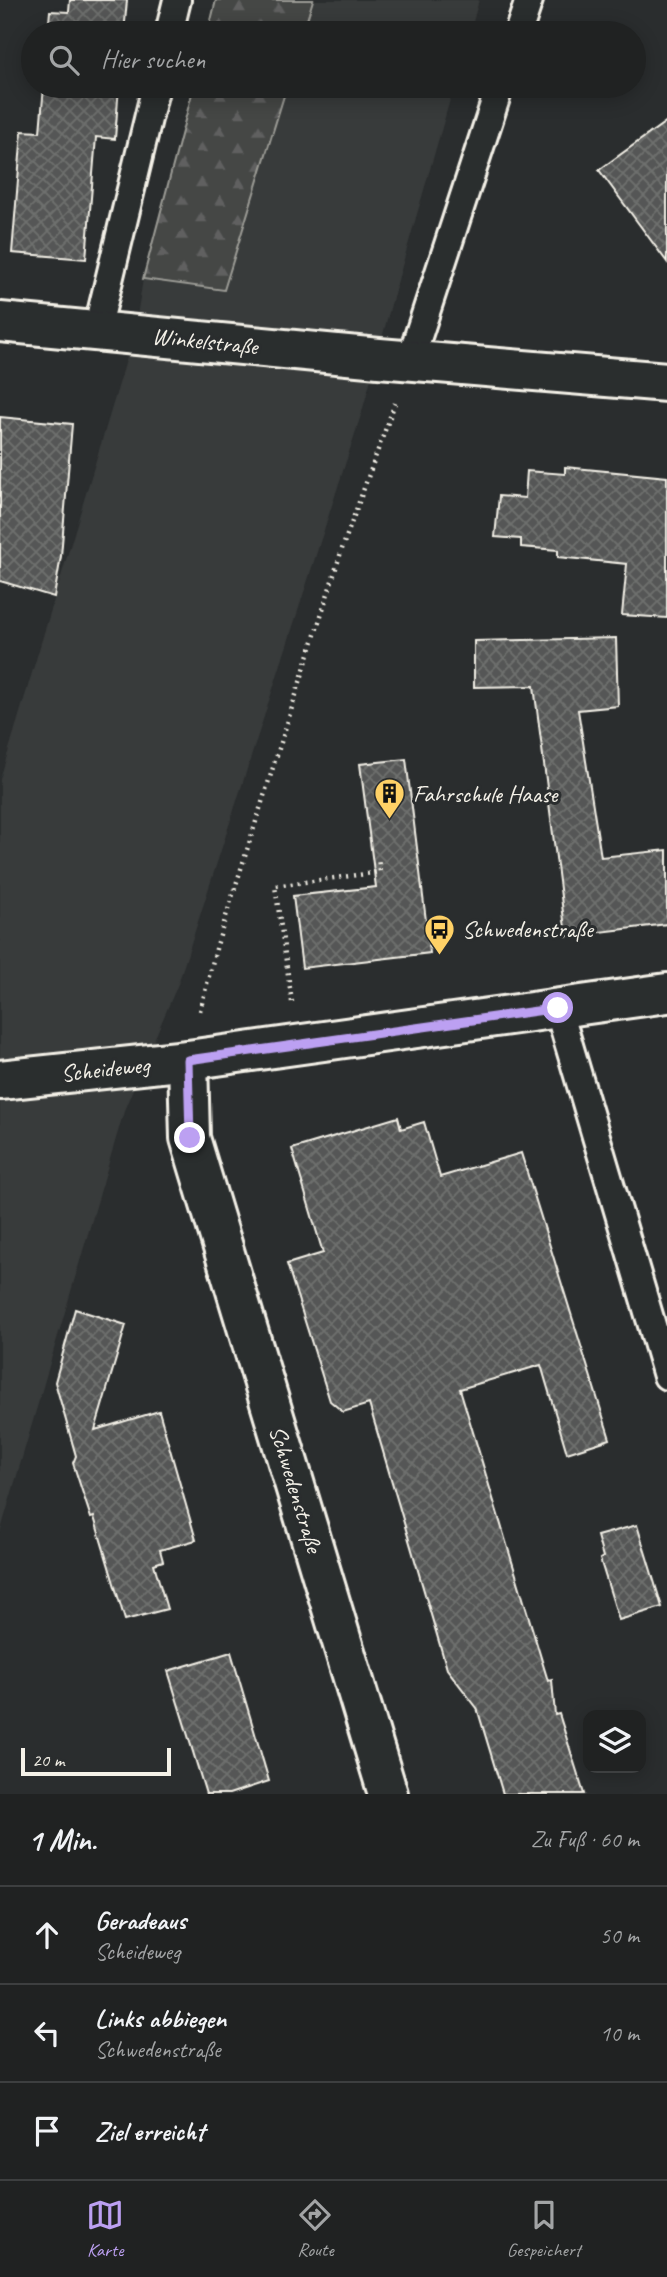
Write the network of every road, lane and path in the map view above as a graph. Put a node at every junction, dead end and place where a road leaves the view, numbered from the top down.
1 (177, 0) edge
2 (529, 0) edge
3 (172, 21) edge
4 (522, 21) edge
5 (154, 98) edge
6 (495, 98) edge
7 (0, 322) edge
8 (116, 332) junction
9 (394, 360) junction
10 (667, 382) edge
11 (378, 859) dead end
12 (667, 993) edge
13 (558, 1008) junction
14 (298, 1044) junction
15 (188, 1060) junction
16 (0, 1080) edge
17 (667, 1376) edge
18 (388, 1794) edge

1 - 3 lane
2 - 4 lane
5 - 8 lane
6 - 9 lane
7 - 8 street, Winkelstraße
8 - 9 street, Winkelstraße
9 - 10 street, Winkelstraße
9 - 15 path
11 - 14 path
12 - 13 street, Scheideweg
13 - 14 street, Scheideweg
13 - 17 lane
14 - 15 street, Scheideweg
15 - 16 street, Scheideweg
15 - 18 street, Schwedenstraße

